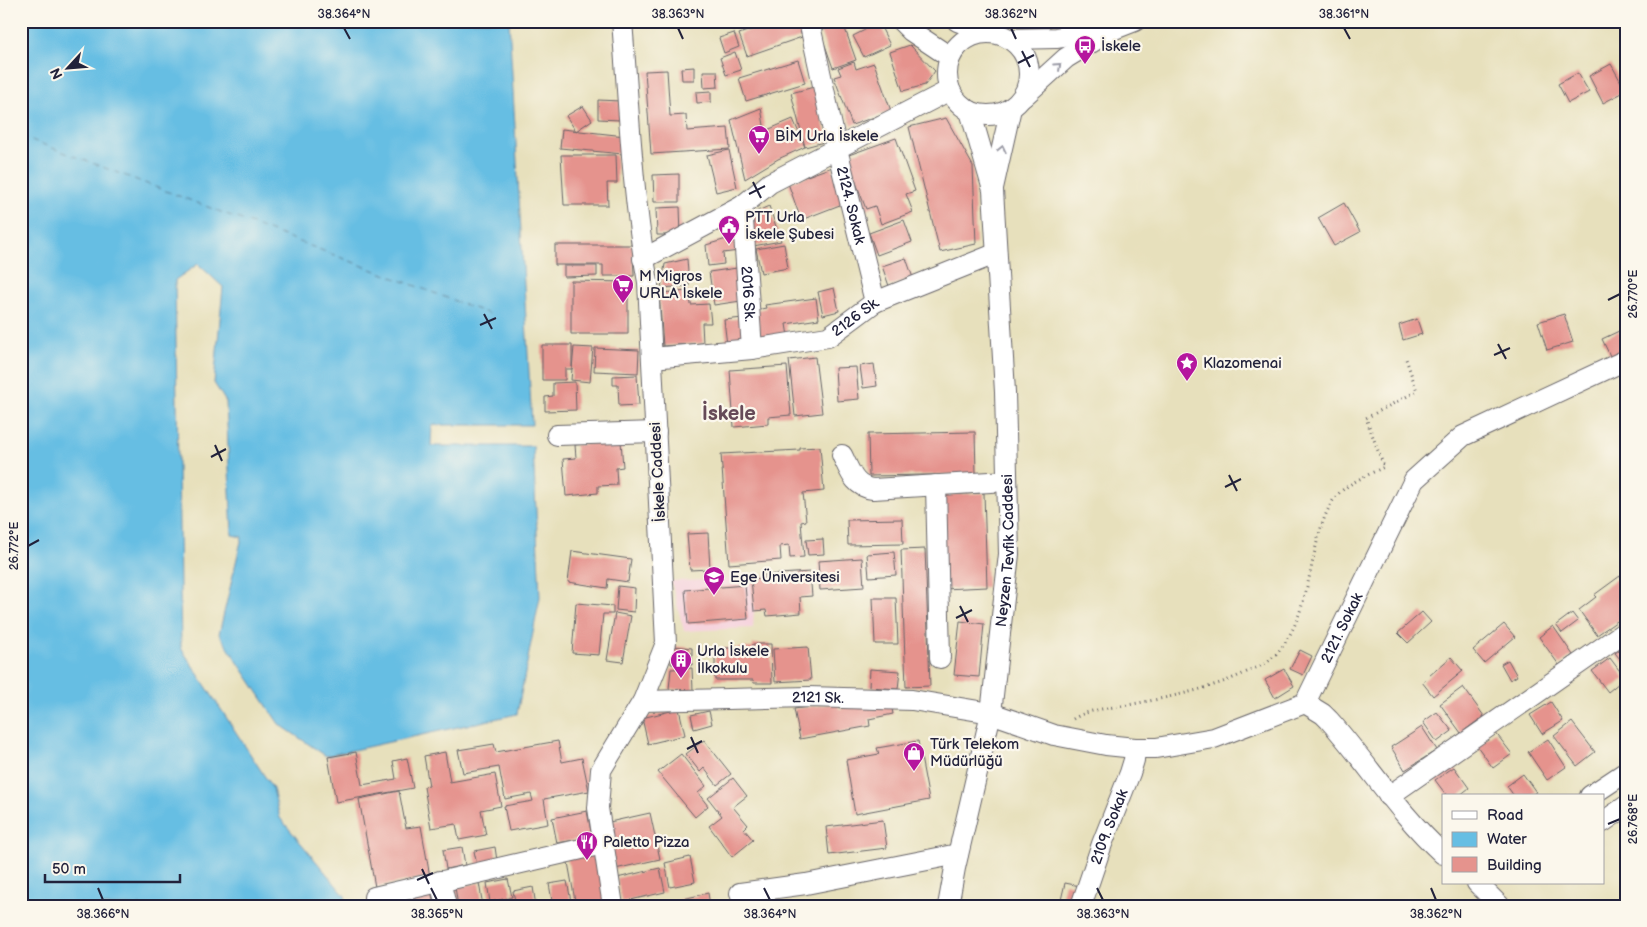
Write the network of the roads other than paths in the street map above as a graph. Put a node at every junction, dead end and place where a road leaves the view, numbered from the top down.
1 (622, 21) edge
2 (809, 21) edge
3 (901, 21) edge
4 (956, 21) edge
5 (1135, 21) edge
6 (1112, 30) junction
7 (986, 32) junction
8 (1010, 39) junction
9 (950, 57) junction
10 (950, 90) junction
11 (1017, 103) junction
12 (970, 112) junction
13 (837, 150) junction
14 (993, 190) junction
15 (742, 206) junction
16 (995, 254) junction
17 (643, 259) junction
18 (875, 302) junction
19 (752, 349) junction
20 (652, 358) junction
21 (1626, 360) edge
22 (656, 432) junction
23 (557, 435) dead end
24 (842, 455) dead end
25 (1007, 481) junction
26 (936, 485) junction
27 (1626, 631) edge
28 (940, 658) dead end
29 (643, 700) junction
30 (1305, 703) junction
31 (991, 713) junction
32 (1135, 748) junction
33 (1626, 772) edge
34 (1593, 794) edge
35 (1389, 796) junction
36 (1626, 806) edge
37 (1604, 821) edge
38 (603, 844) junction
39 (1442, 853) edge
40 (958, 854) junction
41 (440, 882) junction
42 (1478, 884) edge
43 (740, 893) dead end
44 (374, 897) dead end
45 (446, 906) edge
46 (612, 906) edge
47 (948, 906) edge
48 (1081, 906) edge
49 (1500, 906) edge

1 - 17 street, İskele Caddesi
2 - 13 street, 2124. Sokak
3 - 9 street
4 - 7 street
5 - 6 street
6 - 8 street
11 -> 6 street
7 - 8 street
7 - 9 street
8 - 11 street
9 - 10 street
10 - 12 street
10 - 13 street
11 - 12 street
14 -> 11 street
12 - 14 street
13 - 15 street
13 - 18 street, 2124. Sokak
14 - 16 street, Neyzen Tevfik Caddesi
15 - 17 street
15 - 19 street, 2016 Sk.
16 - 18 street, 2126 Sk.
16 - 25 street, Neyzen Tevfik Caddesi
17 - 20 street, İskele Caddesi
18 - 19 street, 2126 Sk.
19 - 20 street, 2126 Sk.
20 - 22 street, İskele Caddesi
21 - 30 street, 2121. Sokak
22 - 23 street
22 - 29 street, İskele Caddesi
24 - 26 street
25 - 26 street
25 - 31 street, Neyzen Tevfik Caddesi
26 - 28 street
27 - 35 street
29 - 31 street, 2121 Sk.
29 - 38 street, İskele Caddesi
30 - 32 street
30 - 35 street
31 - 32 street
31 - 40 street, Neyzen Tevfik Caddesi
32 - 48 street, 2109. Sokak
33 - 34 street
35 - 39 street
36 - 37 street
38 - 41 street
38 - 46 street, İskele Caddesi
40 - 43 street
40 - 47 street, Neyzen Tevfik Caddesi
41 - 44 street
41 - 45 street
42 - 49 street

